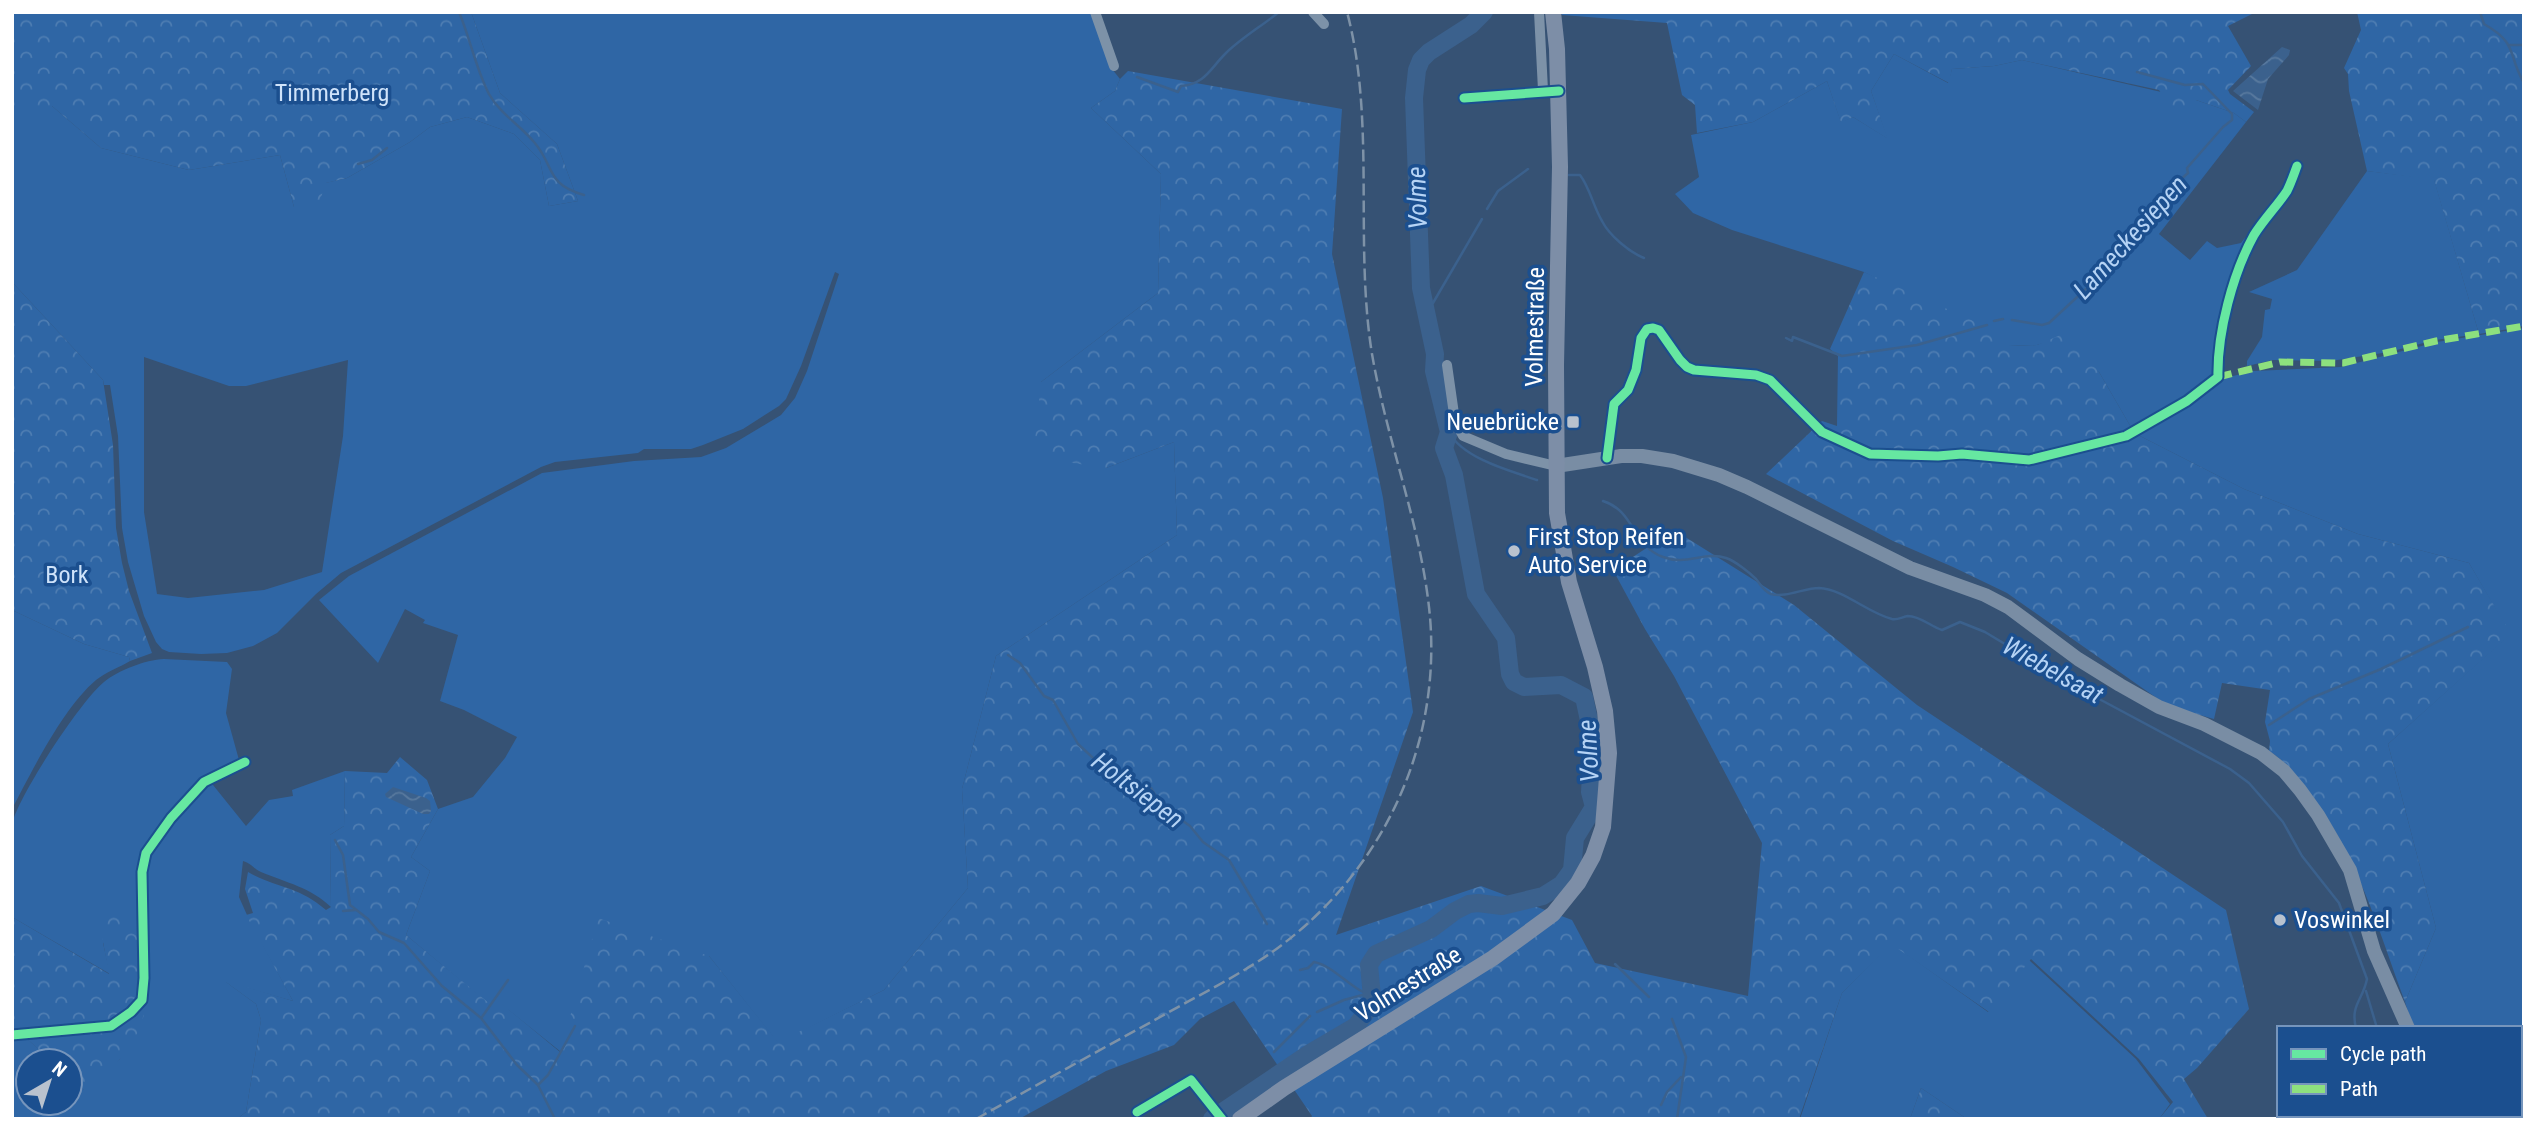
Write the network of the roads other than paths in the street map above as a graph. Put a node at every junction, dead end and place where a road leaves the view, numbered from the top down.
1 (1095, 12) edge
2 (1313, 12) edge
3 (1539, 12) edge
4 (1553, 12) edge
5 (1324, 24) dead end
6 (1114, 66) dead end
7 (1551, 90) junction
8 (1464, 98) dead end
9 (2297, 166) dead end
10 (1447, 365) dead end
11 (1607, 458) junction
12 (1556, 466) junction
13 (245, 762) dead end
14 (2407, 1026) edge
15 (12, 1035) edge
16 (1137, 1112) dead end
17 (1222, 1119) edge
18 (1240, 1119) edge

1 - 6 street
2 - 5 street
3 - 7 street
4 - 7 main road, Volmestraße
7 - 8 street
7 - 12 main road, Volmestraße
9 - 11 street
10 - 12 street
11 - 12 main road
11 - 14 main road
12 - 18 main road, Volmestraße
13 - 15 street
16 - 17 street

